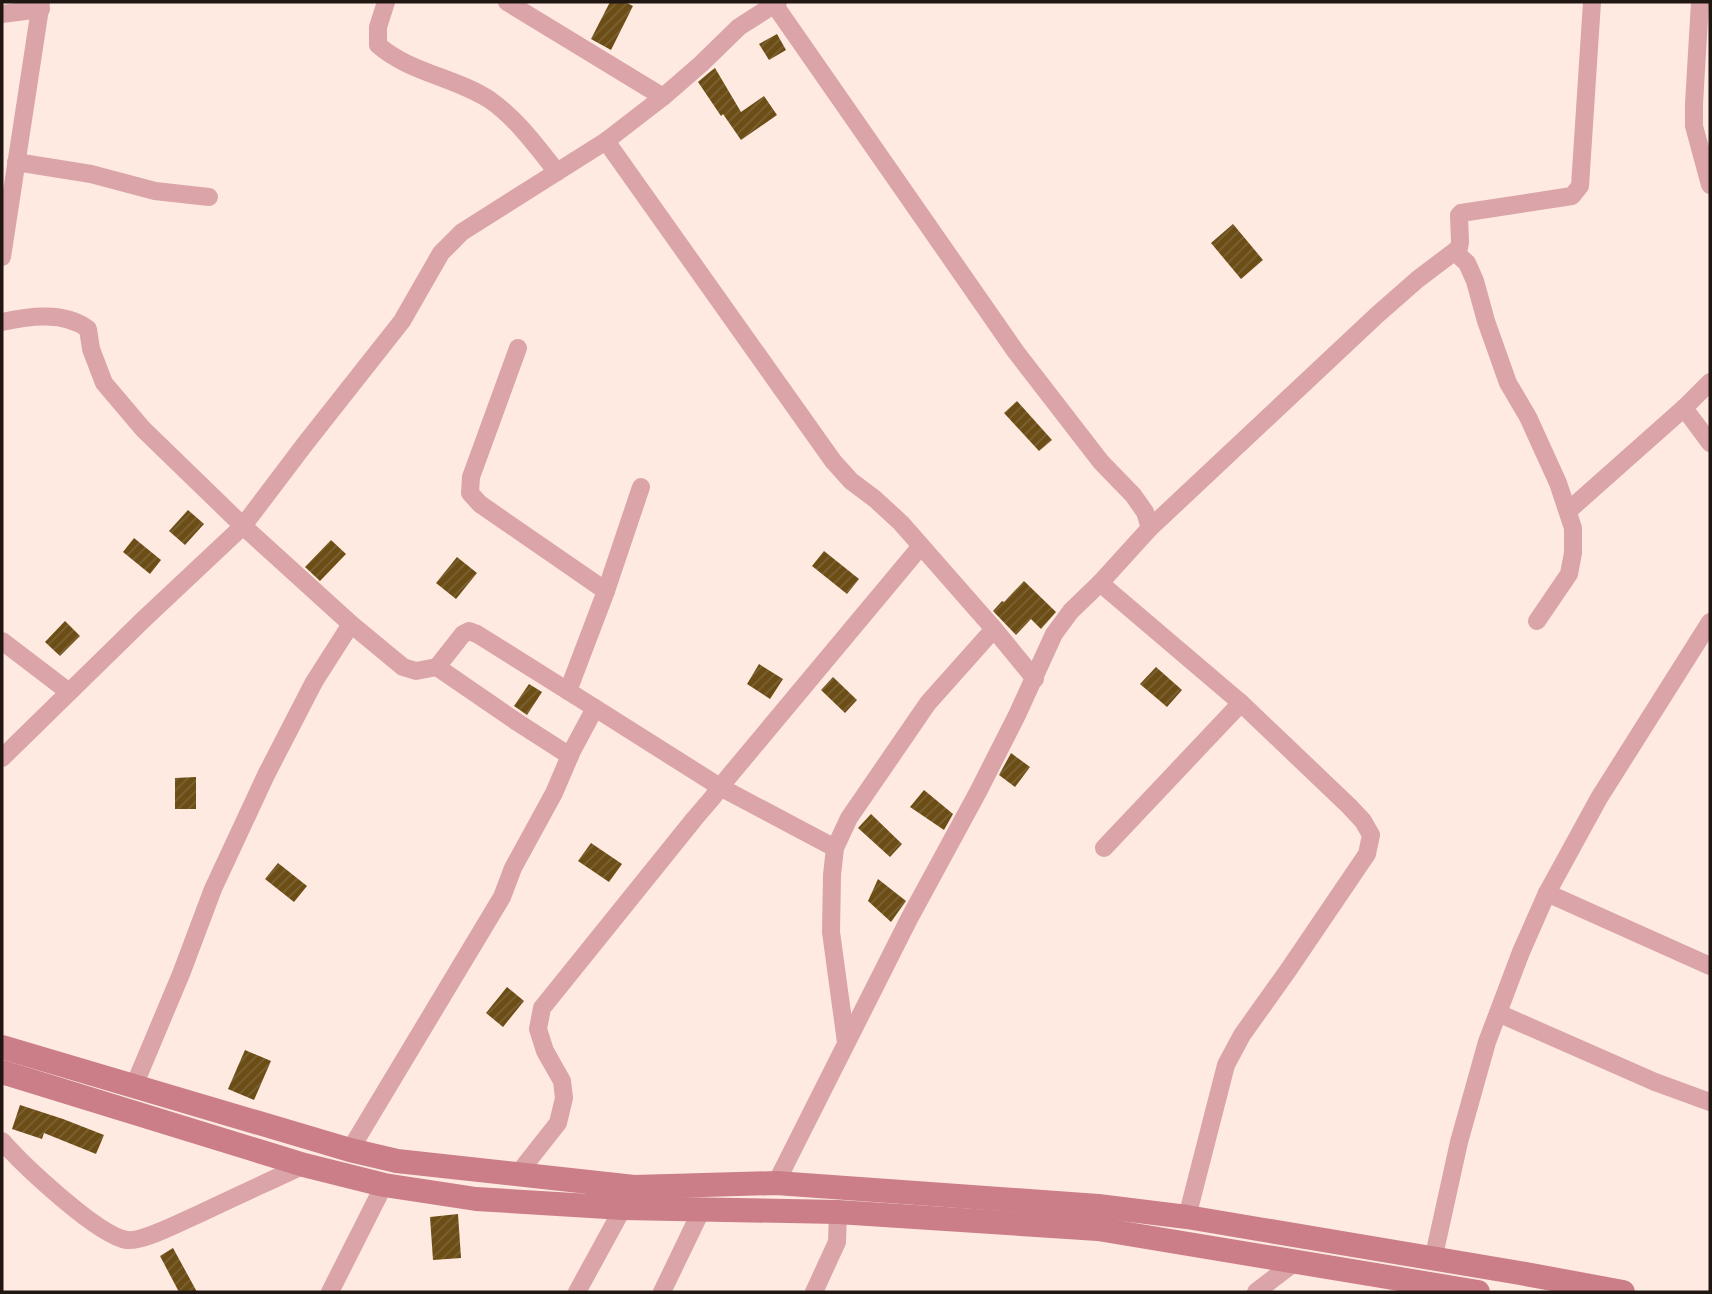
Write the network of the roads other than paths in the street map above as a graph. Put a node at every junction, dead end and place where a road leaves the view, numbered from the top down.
1 (386, 2) edge
2 (507, 2) edge
3 (1592, 2) edge
4 (1700, 2) edge
5 (776, 3) edge
6 (41, 5) edge
7 (2, 14) edge
8 (663, 97) junction
9 (607, 141) junction
10 (16, 162) junction
11 (557, 172) junction
12 (1710, 185) edge
13 (209, 197) dead end
14 (1455, 252) junction
15 (2, 257) edge
16 (2, 322) edge
17 (518, 348) dead end
18 (1710, 382) edge
19 (1684, 408) junction
20 (1710, 443) edge
21 (640, 487) dead end
22 (1568, 511) junction
23 (243, 526) junction
24 (1150, 528) junction
25 (921, 546) junction
26 (1100, 583) junction
27 (606, 591) junction
28 (1537, 621) dead end
29 (1710, 622) edge
30 (351, 624) junction
31 (994, 629) junction
32 (2, 640) edge
33 (438, 667) junction
34 (1035, 679) junction
35 (568, 691) junction
36 (69, 692) junction
37 (1241, 703) junction
38 (595, 708) junction
39 (570, 755) junction
40 (2, 758) edge
41 (720, 787) junction
42 (835, 848) junction
43 (1104, 848) dead end
44 (1547, 893) junction
45 (1710, 966) edge
46 (1498, 1013) junction
47 (846, 1042) junction
48 (2, 1047) edge
49 (2, 1072) edge
50 (134, 1086) junction
51 (1710, 1102) edge
52 (2, 1141) edge
53 (350, 1150) junction
54 (304, 1165) junction
55 (517, 1175) junction
56 (776, 1183) junction
57 (384, 1185) junction
58 (623, 1208) junction
59 (702, 1209) junction
60 (838, 1212) junction
61 (1187, 1217) junction
62 (1433, 1260) junction
63 (1295, 1262) junction
64 (330, 1292) edge
65 (577, 1292) edge
66 (662, 1292) edge
67 (814, 1292) edge
68 (1256, 1292) edge
69 (1478, 1292) edge
70 (1623, 1292) edge

1 - 11 street
2 - 8 street
3 - 14 street
4 - 12 street
5 - 8 street
5 - 24 street
6 - 7 street
6 - 10 street
8 - 9 street
9 - 11 street
9 - 25 street
10 - 13 street
10 - 15 street
11 - 23 street
14 - 22 street
14 - 24 street
16 - 23 street
17 - 27 street
18 - 19 street
19 - 20 street
19 - 22 street
21 - 27 street
22 - 28 street
23 - 30 street
23 - 36 street
24 - 26 street
25 - 31 street
25 - 41 street
26 - 34 street
26 - 37 street
27 - 35 street
29 - 44 street
30 - 33 street
30 - 50 street
31 - 34 street
31 - 42 street
32 - 36 street
33 - 35 street
33 - 39 street
34 - 47 street
35 - 38 street
36 - 40 street
37 - 43 street
37 - 61 street
38 - 39 street
38 - 41 street
39 - 53 street
41 - 42 street
41 - 55 street
42 - 47 street
44 - 45 street
44 - 46 street
46 - 51 street
46 - 62 street
47 - 56 street
48 - 50 street
49 - 54 street
50 - 53 street
52 - 54 street
53 - 55 street
54 - 57 street
55 - 56 street
56 - 61 street
57 - 58 street
57 - 64 street
58 - 59 street
58 - 65 street
59 - 60 street
59 - 66 street
60 - 63 street
60 - 67 street
61 - 62 street
62 - 70 street
63 - 68 street
63 - 69 street

